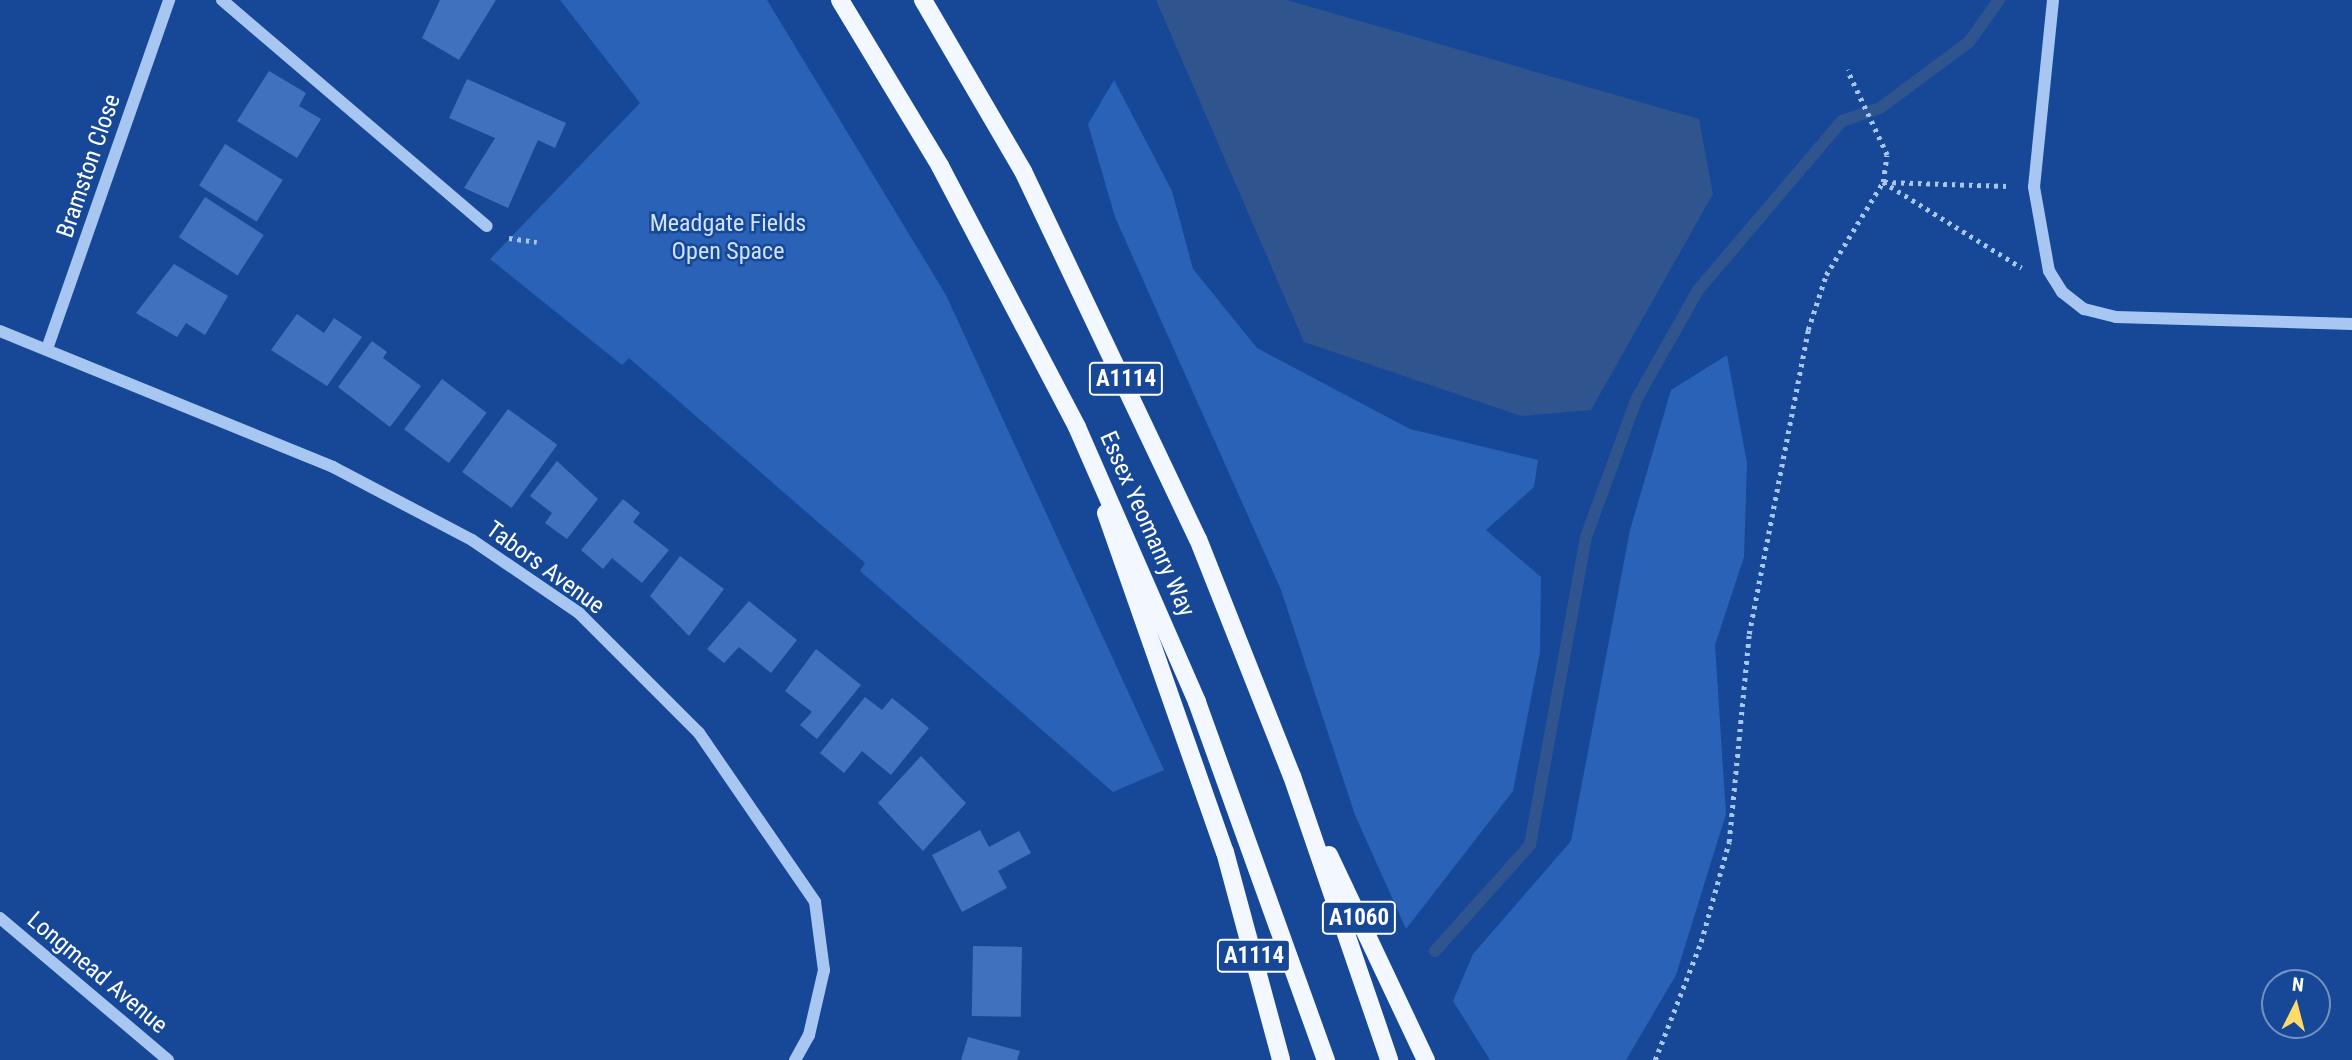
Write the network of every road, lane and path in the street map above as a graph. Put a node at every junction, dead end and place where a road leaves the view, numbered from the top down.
1 (169, 0) edge
2 (222, 0) edge
3 (840, 0) edge
4 (923, 0) edge
5 (2053, 0) edge
6 (1847, 70) dead end
7 (1883, 183) junction
8 (2034, 187) junction
9 (487, 226) dead end
10 (2062, 292) junction
11 (2352, 324) edge
12 (0, 331) edge
13 (48, 346) junction
14 (1077, 427) junction
15 (1292, 776) junction
16 (0, 918) edge
17 (167, 1060) edge
18 (795, 1060) edge
19 (1280, 1060) edge
20 (1326, 1060) edge
21 (1389, 1060) edge
22 (1426, 1060) edge
23 (1655, 1060) edge

1 - 13 street, Bramston Close
2 - 9 street
3 - 14 main road, Essex Yeomanry Way / A1114
4 - 15 main road, Essex Yeomanry Way / A1114
5 - 8 street
6 - 7 path
7 - 8 path
7 - 10 path
7 - 23 path
8 - 10 street
10 - 11 street
12 - 13 street, Tabors Avenue
13 - 18 street, Tabors Avenue
14 - 19 main road, A1114
14 - 20 main road, Essex Yeomanry Way / A1114
15 - 21 main road, Essex Yeomanry Way / A1114
15 - 22 main road, A1060
16 - 17 street, Longmead Avenue

